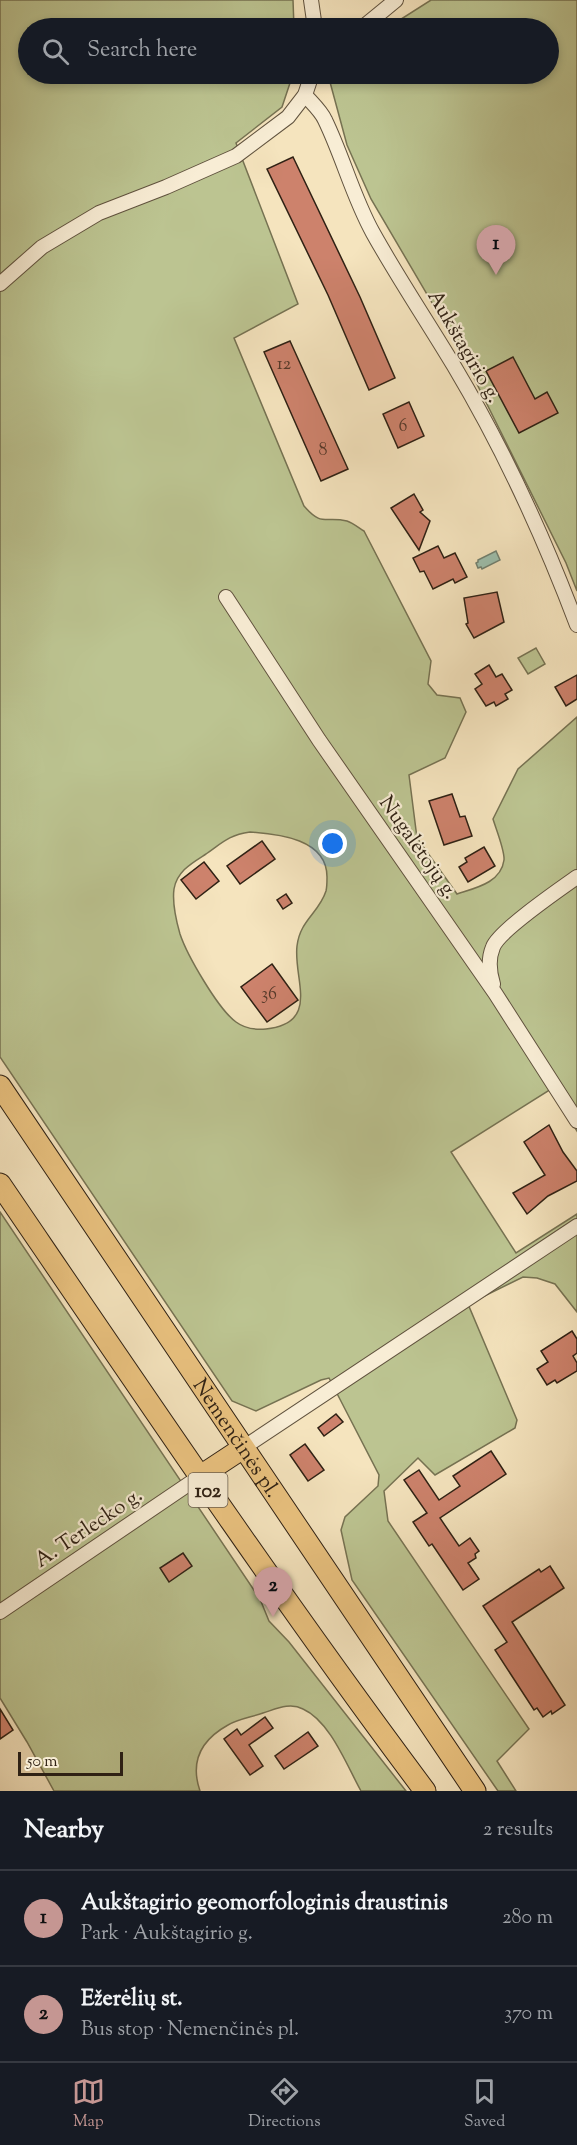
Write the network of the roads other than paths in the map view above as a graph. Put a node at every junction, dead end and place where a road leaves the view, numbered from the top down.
1 (311, 0) edge
2 (396, 0) edge
3 (314, 18) edge
4 (374, 18) edge
5 (309, 84) edge
6 (305, 95) junction
7 (0, 284) edge
8 (226, 597) dead end
9 (577, 625) edge
10 (577, 877) edge
11 (495, 993) junction
12 (0, 1086) edge
13 (577, 1121) edge
14 (0, 1184) edge
15 (577, 1226) edge
16 (243, 1448) junction
17 (199, 1477) junction
18 (0, 1612) edge
19 (425, 1791) edge
20 (475, 1791) edge

1 - 3 street
2 - 4 street
5 - 6 street
6 - 7 street
6 - 9 street, Aukštagirio g.
8 - 11 street, Nugalėtojų g.
10 - 11 street
11 - 13 street, Nugalėtojų g.
12 - 16 main road, Nemenčinės pl. / 102
14 - 17 main road, 102
15 - 16 street
16 - 17 main road
16 - 20 main road, Nemenčinės pl. / 102
17 - 18 street, A. Terlecko g.
17 - 19 main road, 102

